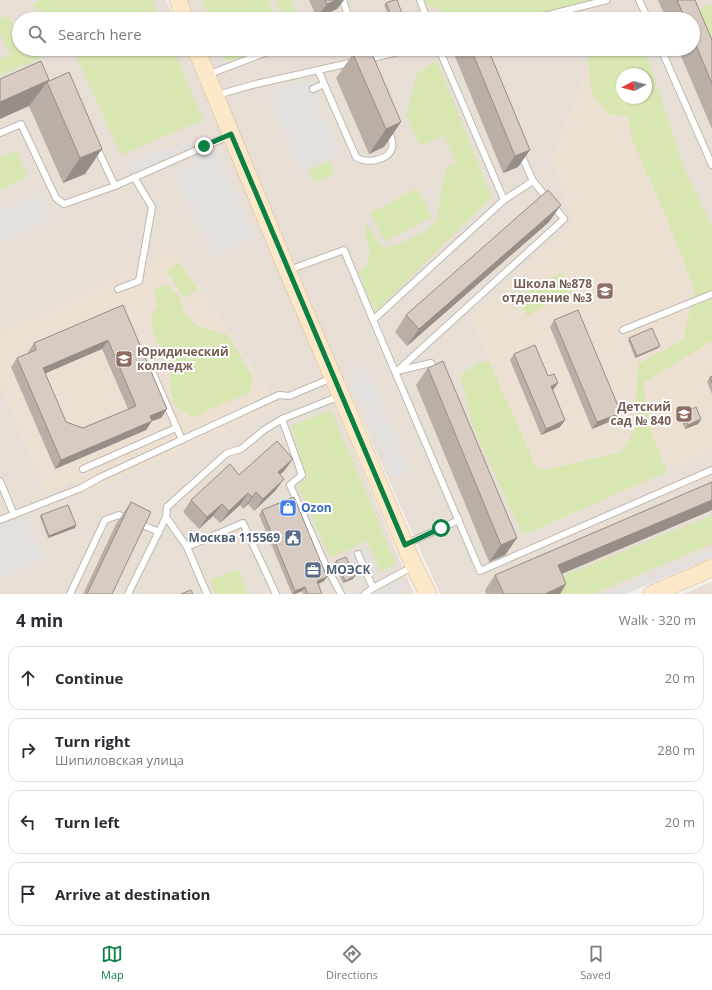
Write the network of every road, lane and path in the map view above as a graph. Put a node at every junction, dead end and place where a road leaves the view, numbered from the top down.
1 (178, 0) edge
2 (343, 0) edge
3 (420, 0) edge
4 (607, 0) edge
5 (639, 0) edge
6 (182, 12) edge
7 (347, 12) edge
8 (424, 12) edge
9 (560, 12) edge
10 (645, 12) edge
11 (199, 56) edge
12 (256, 56) edge
13 (387, 56) edge
14 (443, 56) edge
15 (664, 56) edge
16 (318, 70) junction
17 (206, 75) junction
18 (324, 84) junction
19 (313, 89) dead end
20 (214, 96) junction
21 (386, 127) edge
22 (0, 133) edge
23 (231, 134) junction
24 (93, 139) edge
25 (519, 149) edge
26 (712, 166) edge
27 (134, 177) junction
28 (533, 181) junction
29 (115, 186) junction
30 (504, 200) junction
31 (287, 270) junction
32 (118, 289) dead end
33 (712, 294) edge
34 (373, 320) junction
35 (623, 330) dead end
36 (152, 371) edge
37 (396, 372) junction
38 (334, 377) junction
39 (438, 377) edge
40 (341, 395) junction
41 (282, 419) junction
42 (176, 428) junction
43 (182, 440) junction
44 (83, 469) dead end
45 (712, 470) edge
46 (0, 481) edge
47 (14, 515) junction
48 (166, 517) junction
49 (0, 520) edge
50 (458, 520) junction
51 (159, 532) junction
52 (405, 545) junction
53 (187, 547) junction
54 (511, 549) edge
55 (358, 554) dead end
56 (514, 556) junction
57 (414, 566) junction
58 (712, 568) edge
59 (373, 588) junction
60 (659, 593) edge
61 (70, 594) edge
62 (128, 594) edge
63 (207, 594) edge
64 (276, 594) edge
65 (341, 594) edge
66 (365, 594) edge
67 (428, 594) edge

1 - 6 main road
2 - 7 lane
3 - 8 lane
4 - 9 lane
5 - 10 lane
11 - 17 main road
12 - 17 lane
13 - 16 lane
14 - 30 lane
15 - 26 lane
16 - 18 lane
16 - 20 lane
17 - 20 main road
18 - 19 lane
18 - 21 lane
20 - 23 main road
22 - 29 lane
23 - 27 lane
23 - 31 main road
24 - 29 lane
25 - 28 lane
27 - 29 lane
27 - 32 lane
28 - 30 lane
28 - 37 lane
30 - 34 lane
31 - 34 lane
31 - 38 main road
33 - 35 lane
34 - 37 lane
36 - 42 lane
37 - 39 lane
37 - 50 lane
38 - 40 main road
38 - 43 lane
40 - 41 lane
40 - 52 main road
41 - 48 lane
41 - 65 lane
42 - 43 lane
42 - 44 lane
43 - 47 lane
45 - 56 lane
46 - 47 lane
47 - 49 lane
48 - 51 lane
48 - 53 lane
50 - 52 lane
50 - 56 lane
51 - 61 lane
51 - 62 lane
52 - 57 main road
53 - 63 lane
53 - 64 lane
54 - 56 lane
55 - 59 lane
57 - 59 lane
57 - 67 main road
58 - 60 main road
59 - 66 lane

